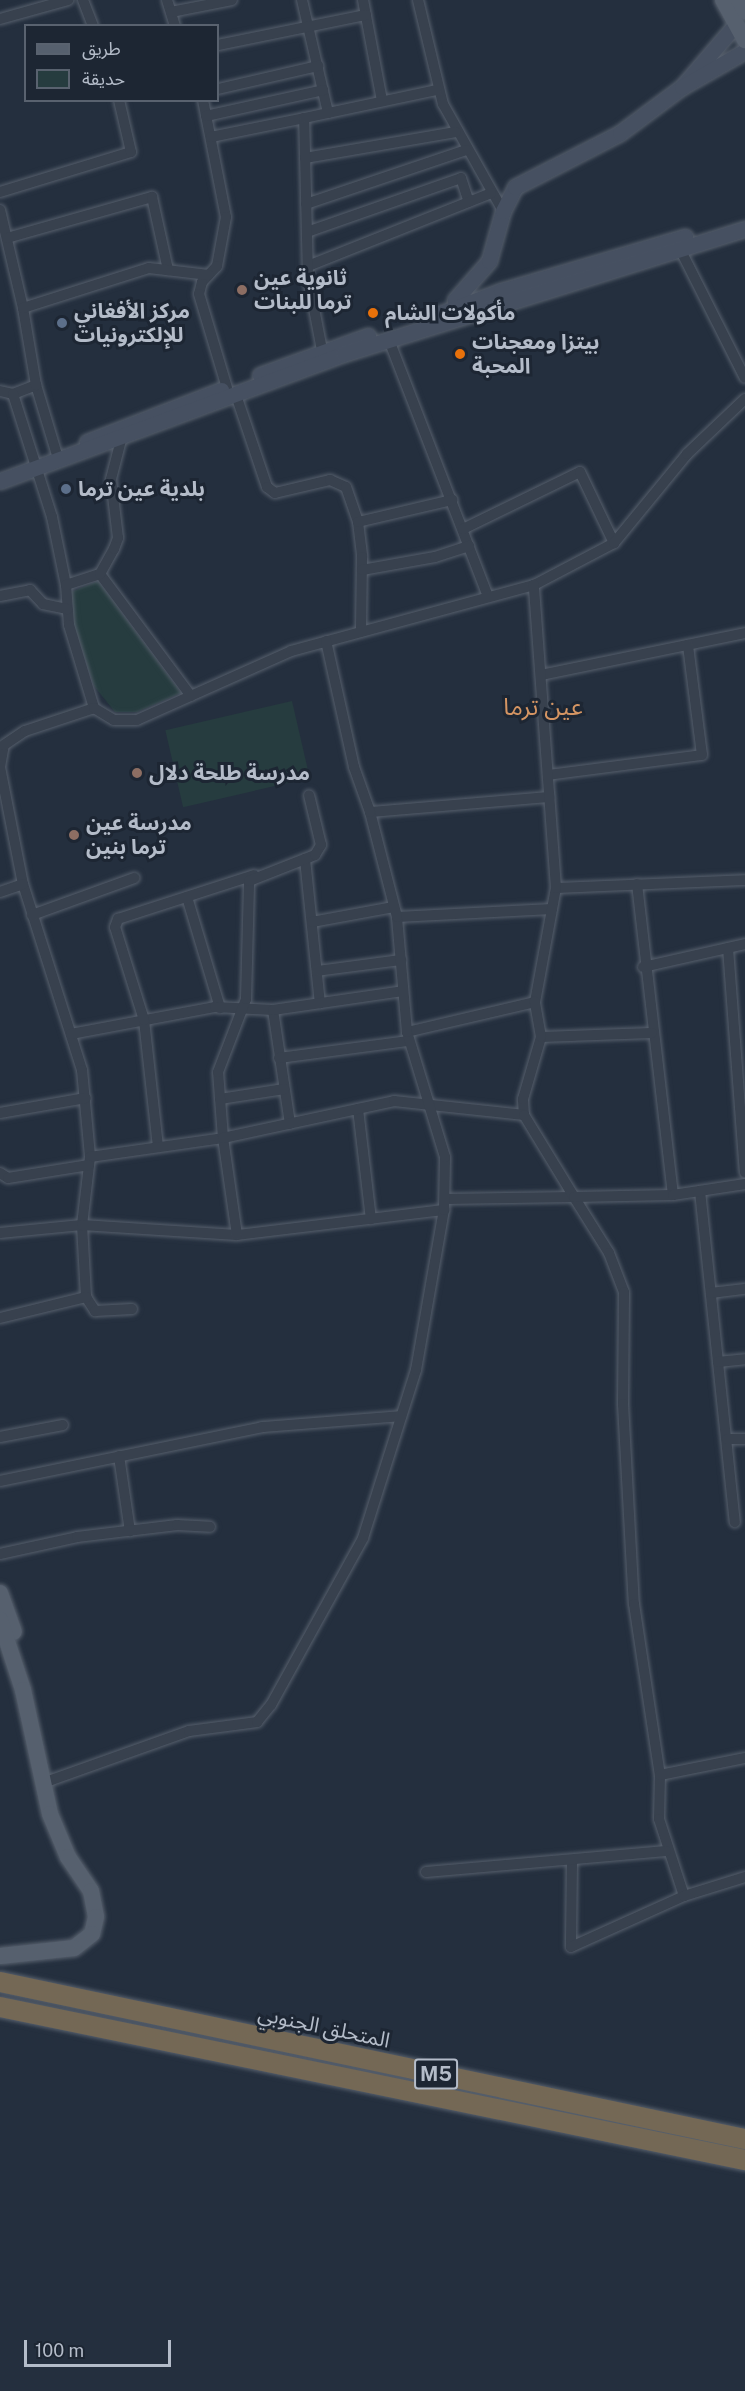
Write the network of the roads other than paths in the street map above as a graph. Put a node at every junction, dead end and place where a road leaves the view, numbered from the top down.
1 (68, 0) edge
2 (83, 0) edge
3 (167, 0) edge
4 (232, 0) edge
5 (302, 0) edge
6 (363, 0) edge
7 (418, 0) edge
8 (723, 0) edge
9 (740, 0) edge
10 (47, 3) edge
11 (171, 12) junction
12 (743, 13) edge
13 (366, 15) junction
14 (0, 19) edge
15 (92, 24) edge
16 (174, 24) edge
17 (311, 26) junction
18 (745, 40) edge
19 (219, 45) edge
20 (745, 51) edge
21 (318, 66) junction
22 (682, 87) junction
23 (219, 89) edge
24 (323, 90) junction
25 (437, 90) junction
26 (382, 101) junction
27 (120, 102) edge
28 (203, 102) edge
29 (328, 113) junction
30 (206, 116) junction
31 (304, 118) junction
32 (456, 132) junction
33 (211, 137) junction
34 (466, 150) junction
35 (305, 158) junction
36 (0, 192) edge
37 (491, 193) junction
38 (469, 202) junction
39 (306, 204) junction
40 (0, 210) edge
41 (503, 211) junction
42 (745, 218) edge
43 (745, 229) edge
44 (307, 232) junction
45 (7, 238) junction
46 (680, 249) junction
47 (308, 266) junction
48 (168, 270) junction
49 (209, 275) junction
50 (490, 302) junction
51 (23, 308) junction
52 (456, 314) junction
53 (389, 340) junction
54 (322, 350) junction
55 (745, 378) edge
56 (36, 385) junction
57 (0, 391) edge
58 (232, 392) junction
59 (13, 394) junction
60 (745, 399) edge
61 (121, 440) junction
62 (57, 455) junction
63 (34, 469) junction
64 (0, 481) edge
65 (452, 500) junction
66 (358, 522) junction
67 (463, 529) junction
68 (614, 543) junction
69 (469, 546) junction
70 (362, 570) junction
71 (100, 574) junction
72 (66, 585) junction
73 (534, 585) junction
74 (0, 596) edge
75 (488, 597) junction
76 (67, 609) junction
77 (361, 632) junction
78 (745, 633) edge
79 (326, 641) junction
80 (688, 645) junction
81 (541, 675) junction
82 (191, 696) junction
83 (94, 708) junction
84 (2, 745) edge
85 (0, 767) edge
86 (548, 775) junction
87 (309, 795) dead end
88 (549, 797) junction
89 (370, 812) junction
90 (5, 813) edge
91 (305, 859) junction
92 (254, 875) junction
93 (134, 878) dead end
94 (745, 880) edge
95 (23, 884) junction
96 (637, 884) junction
97 (556, 888) junction
98 (0, 892) edge
99 (187, 897) junction
100 (552, 909) junction
101 (395, 912) junction
102 (32, 915) junction
103 (312, 922) junction
104 (745, 944) edge
105 (728, 948) junction
106 (401, 960) junction
107 (643, 967) junction
108 (317, 971) junction
109 (403, 991) junction
110 (535, 1002) junction
111 (320, 1003) junction
112 (220, 1008) junction
113 (273, 1010) junction
114 (243, 1011) junction
115 (144, 1020) junction
116 (651, 1033) junction
117 (71, 1034) junction
118 (408, 1037) junction
119 (542, 1037) junction
120 (279, 1058) junction
121 (284, 1089) junction
122 (86, 1098) junction
123 (220, 1099) junction
124 (428, 1105) junction
125 (358, 1109) junction
126 (0, 1113) edge
127 (524, 1115) junction
128 (290, 1124) junction
129 (223, 1138) junction
130 (158, 1147) junction
131 (90, 1161) junction
132 (745, 1172) edge
133 (0, 1173) edge
134 (745, 1184) edge
135 (700, 1191) junction
136 (673, 1195) junction
137 (574, 1197) junction
138 (444, 1204) junction
139 (371, 1218) junction
140 (82, 1225) junction
141 (0, 1233) edge
142 (237, 1235) junction
143 (745, 1289) edge
144 (711, 1293) junction
145 (86, 1297) junction
146 (132, 1309) dead end
147 (0, 1318) edge
148 (745, 1359) edge
149 (718, 1362) junction
150 (401, 1416) junction
151 (63, 1425) dead end
152 (0, 1437) edge
153 (727, 1439) junction
154 (745, 1439) edge
155 (119, 1456) junction
156 (1, 1477) edge
157 (735, 1522) dead end
158 (210, 1527) dead end
159 (130, 1531) junction
160 (0, 1554) edge
161 (0, 1593) edge
162 (0, 1620) edge
163 (745, 1758) edge
164 (660, 1775) junction
165 (48, 1782) junction
166 (666, 1851) junction
167 (572, 1860) junction
168 (426, 1872) dead end
169 (745, 1876) edge
170 (684, 1896) junction
171 (0, 1956) edge
172 (0, 1982) edge
173 (0, 2007) edge
174 (745, 2139) edge
175 (745, 2160) edge

1 - 10 street
2 - 15 street
3 - 11 street
4 - 11 street
5 - 17 street
6 - 13 street
7 - 25 street
8 - 12 main road
9 - 12 main road
10 - 14 street
11 - 16 street
12 - 18 main road
12 - 22 street
13 - 17 street
13 - 26 street
17 - 19 street
17 - 21 street
20 - 22 street
21 - 23 street
21 - 24 street
22 - 41 street
24 - 29 street
24 - 30 street
25 - 26 street
25 - 32 street
26 - 29 street
27 - 36 street
28 - 30 street
29 - 31 street
30 - 33 street
31 - 33 street
31 - 35 street
32 - 34 street
32 - 35 street
33 - 49 street
34 - 37 street
34 - 39 street
35 - 39 street
37 - 38 street
37 - 41 street
38 - 44 street
38 - 47 street
39 - 44 street
40 - 45 street
41 - 52 street
42 - 50 street
43 - 46 street
44 - 47 street
45 - 48 street
45 - 51 street
46 - 50 street
46 - 55 street
47 - 54 street
48 - 49 street
48 - 51 street
49 - 58 street
50 - 52 street
51 - 56 street
52 - 53 street
52 - 54 street
53 - 58 street
53 - 65 street
54 - 58 street
56 - 59 street
56 - 62 street
57 - 59 street
58 - 61 street
58 - 62 street
58 - 66 street
59 - 63 street
60 - 68 street
61 - 63 street
61 - 71 street
62 - 63 street
63 - 64 street
63 - 72 street
65 - 66 street
65 - 67 street
66 - 70 street
67 - 68 street
67 - 69 street
68 - 73 street
69 - 70 street
69 - 75 street
70 - 77 street
71 - 72 street
71 - 82 street
72 - 76 street
73 - 75 street
73 - 81 street
74 - 76 street
75 - 77 street
76 - 83 street
77 - 79 street
78 - 80 street
79 - 82 street
79 - 89 street
80 - 81 street
80 - 86 street
81 - 86 street
82 - 83 street
83 - 84 street
84 - 85 street
85 - 90 street
86 - 88 street
87 - 91 street
88 - 89 street
88 - 97 street
89 - 101 street
90 - 95 street
91 - 92 street
91 - 103 street
92 - 99 street
92 - 114 street
93 - 102 street
94 - 96 street
95 - 98 street
95 - 102 street
96 - 97 street
96 - 107 street
97 - 100 street
99 - 112 street
99 - 115 street
100 - 101 street
100 - 110 street
101 - 103 street
101 - 106 street
102 - 117 street
103 - 108 street
104 - 105 street
105 - 107 street
105 - 132 street
106 - 108 street
106 - 109 street
107 - 116 street
108 - 111 street
109 - 111 street
109 - 118 street
110 - 118 street
110 - 119 street
111 - 113 street
112 - 114 street
112 - 115 street
113 - 114 street
113 - 120 street
114 - 123 street
115 - 117 street
115 - 130 street
116 - 119 street
116 - 136 street
117 - 122 street
118 - 120 street
118 - 124 street
119 - 127 street
120 - 121 street
121 - 123 street
121 - 128 street
122 - 126 street
122 - 131 street
123 - 129 street
124 - 125 street
124 - 127 street
124 - 138 street
125 - 128 street
125 - 139 street
127 - 137 street
128 - 129 street
129 - 130 street
129 - 142 street
130 - 131 street
131 - 133 street
131 - 140 street
134 - 135 street
135 - 136 street
135 - 144 street
136 - 137 street
137 - 138 street
137 - 164 street
138 - 139 street
138 - 150 street
139 - 142 street
140 - 141 street
140 - 142 street
140 - 145 street
143 - 144 street
144 - 149 street
145 - 146 street
145 - 147 street
148 - 149 street
149 - 153 street
150 - 155 street
150 - 165 street
151 - 152 street
153 - 154 street
153 - 157 street
155 - 156 street
155 - 159 street
158 - 159 street
159 - 160 street
161 - 165 main road
162 - 165 main road
163 - 164 street
164 - 166 street
165 - 171 main road
166 - 167 street
166 - 170 street
167 - 168 street
167 - 170 street
169 - 170 street
172 - 174 highway, المتحلق الجنوبي / M5
173 - 175 highway, M5

